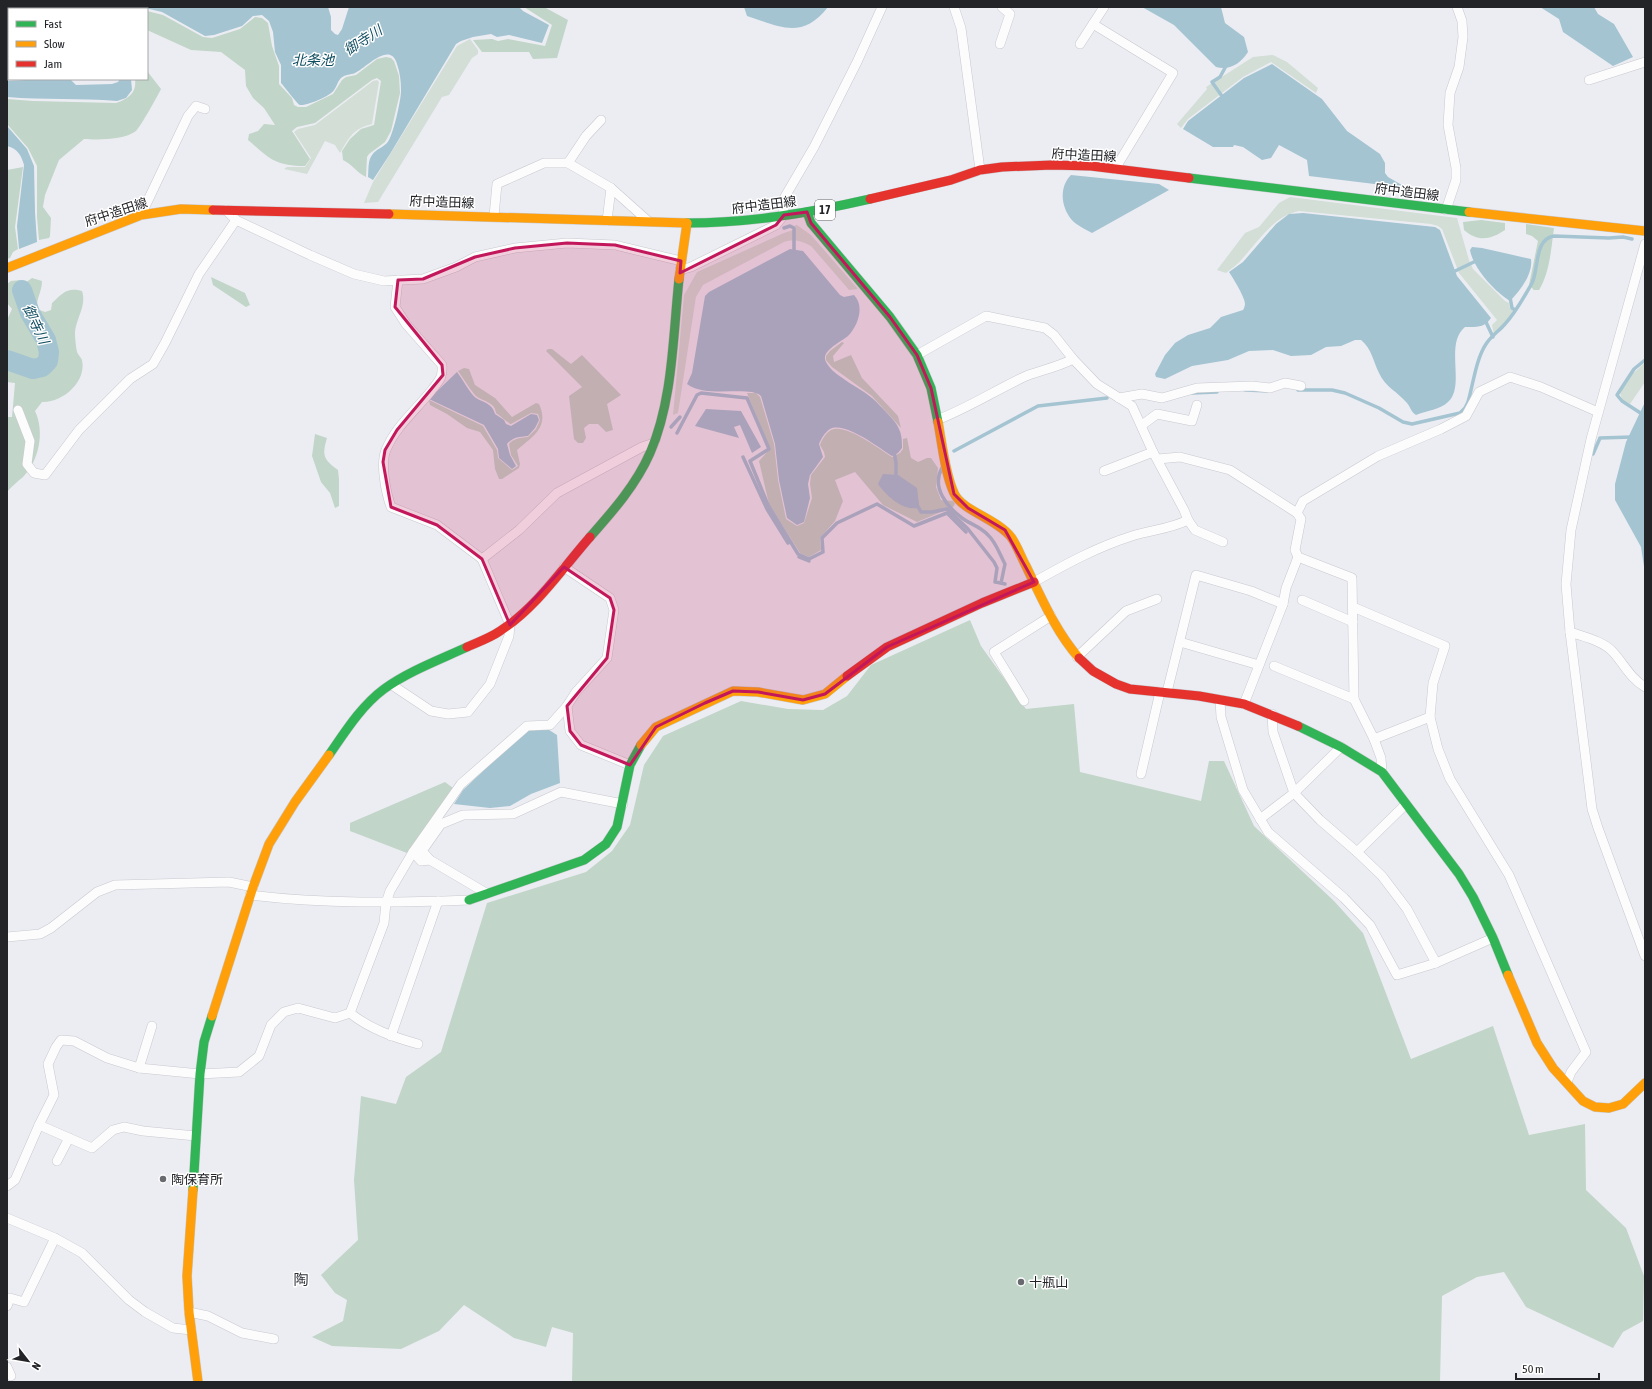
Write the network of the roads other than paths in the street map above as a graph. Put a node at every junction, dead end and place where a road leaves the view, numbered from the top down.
1 (882, 7) edge
2 (954, 7) edge
3 (1002, 7) edge
4 (1104, 7) edge
5 (1457, 7) edge
6 (1093, 24) junction
7 (1000, 44) dead end
8 (1080, 44) dead end
9 (1645, 62) edge
10 (1590, 80) dead end
11 (205, 110) dead end
12 (601, 120) dead end
13 (568, 163) junction
14 (1115, 169) junction
15 (980, 170) junction
16 (611, 188) junction
17 (225, 209) junction
18 (1446, 210) junction
19 (807, 212) junction
20 (141, 215) junction
21 (784, 215) junction
22 (494, 216) junction
23 (236, 220) junction
24 (607, 221) junction
25 (649, 222) junction
26 (687, 223) junction
27 (1645, 231) edge
28 (1645, 244) edge
29 (681, 266) junction
30 (7, 268) edge
31 (398, 280) junction
32 (917, 355) junction
33 (1073, 359) junction
34 (1301, 386) dead end
35 (1118, 398) junction
36 (1197, 405) dead end
37 (18, 410) dead end
38 (1598, 412) junction
39 (936, 420) junction
40 (1142, 425) junction
41 (654, 443) junction
42 (1156, 456) junction
43 (1104, 471) dead end
44 (1297, 513) junction
45 (1188, 520) junction
46 (1223, 542) dead end
47 (1298, 557) junction
48 (482, 559) junction
49 (564, 567) junction
50 (1034, 582) junction
51 (1157, 599) dead end
52 (1302, 600) dead end
53 (1283, 604) junction
54 (1353, 607) junction
55 (1051, 616) junction
56 (1353, 622) junction
57 (510, 625) junction
58 (1570, 632) junction
59 (1180, 642) junction
60 (1077, 657) junction
61 (1259, 665) junction
62 (1274, 666) dead end
63 (392, 685) junction
64 (1645, 687) edge
65 (1163, 692) junction
66 (1354, 699) junction
67 (1220, 700) junction
68 (1024, 701) dead end
69 (1244, 704) junction
70 (567, 706) junction
71 (1272, 714) junction
72 (1430, 717) junction
73 (1374, 739) junction
74 (1341, 747) junction
75 (630, 765) junction
76 (1382, 772) junction
77 (1141, 774) dead end
78 (1294, 793) junction
79 (623, 804) junction
80 (1406, 804) junction
81 (1260, 819) junction
82 (413, 852) junction
83 (1357, 852) junction
84 (430, 860) junction
85 (251, 891) junction
86 (486, 893) junction
87 (438, 901) junction
88 (386, 903) junction
89 (7, 938) edge
90 (1493, 938) junction
91 (1645, 956) edge
92 (1436, 963) junction
93 (350, 1013) junction
94 (152, 1026) dead end
95 (391, 1036) junction
96 (418, 1044) dead end
97 (139, 1068) junction
98 (200, 1074) junction
99 (1567, 1082) junction
100 (1645, 1083) edge
101 (39, 1125) junction
102 (196, 1136) junction
103 (69, 1138) junction
104 (57, 1161) dead end
105 (7, 1186) edge
106 (7, 1218) edge
107 (55, 1238) junction
108 (8, 1300) edge
109 (188, 1312) junction
110 (191, 1330) junction
111 (274, 1339) dead end
112 (198, 1382) edge

1 - 21 street
2 - 15 street
3 - 7 street
4 - 6 street
5 - 18 street
6 - 8 street
6 - 14 street
9 - 10 street
11 - 20 street
12 - 13 street
13 - 16 street
13 - 22 street
14 - 15 street, 府中造田線 / 17
14 - 18 street, 府中造田線 / 17
15 - 19 street, 府中造田線 / 17
16 - 24 street
16 - 25 street
17 - 20 street, 府中造田線 / 17
17 - 22 street, 府中造田線 / 17
17 - 23 street
18 - 27 street, 府中造田線 / 17
19 - 21 street, 府中造田線 / 17
19 - 32 street
20 - 30 street, 府中造田線 / 17
21 - 26 street, 府中造田線 / 17
21 - 29 street
22 - 24 street, 府中造田線 / 17
23 - 31 street
23 - 37 street
24 - 25 street, 府中造田線 / 17
25 - 26 street, 府中造田線 / 17
26 - 29 street
28 - 38 street
29 - 31 street
29 - 41 street
31 - 48 street
32 - 33 street
32 - 39 street
33 - 35 street
33 - 39 street
34 - 35 street
35 - 40 street
36 - 40 street
38 - 44 street
38 - 58 street
39 - 50 street
40 - 42 street
41 - 48 street
41 - 49 street
42 - 43 street
42 - 44 street
42 - 45 street
44 - 47 street
45 - 46 street
45 - 50 street
47 - 53 street
47 - 54 street
48 - 57 street
49 - 57 street
49 - 70 street
50 - 55 street
50 - 75 street
51 - 60 street
52 - 56 street
53 - 59 street
53 - 61 street
54 - 56 street
54 - 72 street
55 - 60 street
55 - 68 street
56 - 66 street
57 - 63 street
57 - 63 street
58 - 64 street
58 - 91 street
59 - 61 street
59 - 65 street
60 - 65 street
61 - 69 street
62 - 66 street
63 - 85 street
65 - 67 street
65 - 77 street
66 - 73 street
67 - 69 street
67 - 81 street
69 - 71 street
70 - 75 street
70 - 82 street
71 - 74 street
71 - 78 street
72 - 73 street
72 - 99 street
73 - 76 street
74 - 76 street
74 - 78 street
75 - 79 street
76 - 80 street
78 - 81 street
78 - 83 street
79 - 84 street
79 - 86 street
80 - 83 street
80 - 90 street
81 - 92 street
82 - 84 street
82 - 88 street
83 - 92 street
84 - 86 street
85 - 88 street
85 - 89 street
85 - 98 street
86 - 87 street
87 - 88 street
87 - 95 street
88 - 93 street
90 - 92 street
90 - 99 street
93 - 95 street
93 - 98 street
94 - 97 street
95 - 96 street
97 - 98 street
97 - 101 street
98 - 102 street
99 - 100 street
101 - 103 street
101 - 105 street
102 - 103 street
102 - 109 street
103 - 104 street
106 - 107 street
107 - 108 street
107 - 110 street
109 - 110 street
109 - 111 street
110 - 112 street

